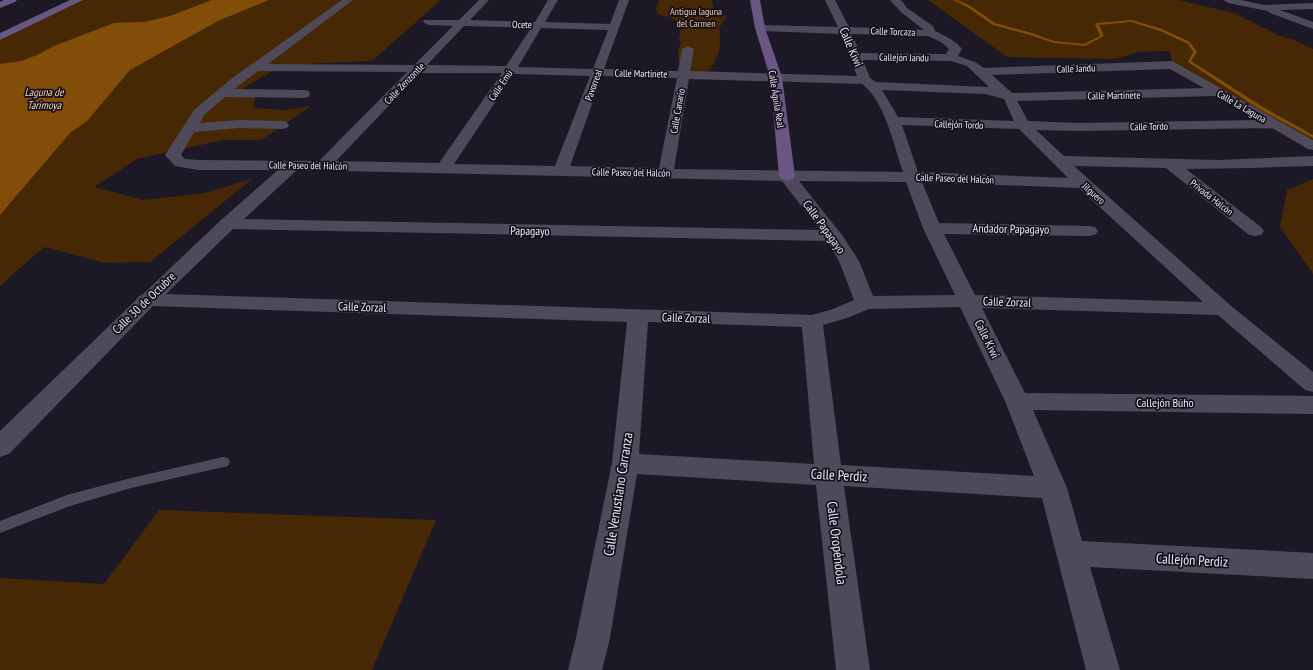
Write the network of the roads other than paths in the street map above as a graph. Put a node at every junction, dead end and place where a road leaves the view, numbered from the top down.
1 (12, 0) edge
2 (78, 0) edge
3 (348, 0) edge
4 (484, 0) edge
5 (553, 0) edge
6 (624, 0) edge
7 (756, 0) edge
8 (830, 0) edge
9 (895, 0) edge
10 (1228, 0) edge
11 (1243, 0) edge
12 (1305, 0) edge
13 (1313, 4) edge
14 (0, 5) edge
15 (1264, 8) junction
16 (428, 22) dead end
17 (461, 23) junction
18 (538, 25) junction
19 (1313, 26) edge
20 (615, 27) junction
21 (760, 28) junction
22 (845, 30) junction
23 (930, 33) junction
24 (0, 37) edge
25 (688, 49) dead end
26 (856, 56) junction
27 (952, 58) junction
28 (1172, 66) joint
29 (256, 67) junction
30 (418, 69) junction
31 (510, 70) junction
32 (598, 73) junction
33 (684, 74) junction
34 (983, 74) junction
35 (776, 77) junction
36 (869, 83) junction
37 (964, 88) junction
38 (1218, 92) junction
39 (222, 93) junction
40 (304, 94) dead end
41 (1007, 96) junction
42 (894, 121) junction
43 (1274, 124) junction
44 (282, 125) dead end
45 (1024, 126) junction
46 (190, 128) junction
47 (1313, 146) edge
48 (1060, 161) junction
49 (1313, 161) edge
50 (1170, 164) junction
51 (293, 165) junction
52 (324, 165) junction
53 (444, 167) junction
54 (561, 170) junction
55 (666, 172) junction
56 (787, 176) junction
57 (912, 177) junction
58 (1083, 183) junction
59 (227, 224) junction
60 (932, 228) junction
61 (1089, 231) dead end
62 (1255, 231) dead end
63 (833, 235) junction
64 (146, 300) junction
65 (968, 301) junction
66 (865, 303) junction
67 (1223, 309) junction
68 (638, 316) junction
69 (812, 321) junction
70 (1313, 384) edge
71 (1017, 401) junction
72 (1313, 404) edge
73 (0, 447) edge
74 (223, 462) dead end
75 (625, 462) junction
76 (829, 474) junction
77 (1053, 488) junction
78 (0, 528) edge
79 (1070, 553) junction
80 (1313, 566) edge
81 (584, 670) edge
82 (853, 670) edge
83 (1103, 670) edge

1 - 14 street
2 - 24 street
3 - 29 street
4 - 17 street, Calle Zenzontle
5 - 18 street, Calle Emú
6 - 20 street, Pavorreal
7 - 21 street, Calle Águila Real
8 - 22 street, Calle Kiwi
9 - 23 street
10 - 15 street
11 - 15 street
12 - 13 street
13 - 15 street
15 - 19 street
16 - 17 street, Ocete
17 - 18 street, Ocete
17 - 30 street, Calle Zenzontle
18 - 20 street, Ocete
18 - 31 street, Calle Emú
20 - 32 street, Pavorreal
21 - 22 street, Calle Torcaza
21 - 35 street, Calle Águila Real
22 - 23 street, Calle Torcaza
22 - 26 street, Calle Kiwi
23 - 27 street
25 - 33 street, Calle Canario
26 - 27 street, Callejón Jandu
26 - 36 street, Calle Kiwi
27 - 34 street, Jilguero
28 - 34 street, Calle Jandu
28 - 38 street, Calle La Laguna
29 - 30 street, Calle Martinete
29 - 39 street
30 - 31 street, Calle Martinete
30 - 52 street, Calle Zenzontle
31 - 32 street, Calle Martinete
31 - 53 street, Calle Emú
32 - 33 street, Calle Martinete
32 - 54 street, Pavorreal
33 - 35 street, Calle Martinete
33 - 55 street, Calle Canario
34 - 37 street
34 - 41 street, Jilguero
35 - 36 street, Calle Martinete
35 - 56 street, Calle Águila Real
36 - 37 street, Calle Martinete
36 - 42 street, Calle Kiwi
37 - 41 street, Calle Martinete
38 - 41 street, Calle Martinete
38 - 43 street, Calle La Laguna
39 - 40 street
39 - 46 street
41 - 45 street, Jilguero
42 - 45 street, Callejón Tordo
42 - 57 street, Calle Kiwi
43 - 45 street, Calle Tordo
43 - 47 street, Calle La Laguna
44 - 46 street
45 - 48 street, Jilguero
46 - 51 street, Calle Paseo del Halcón
48 - 50 street
48 - 58 street, Jilguero
49 - 50 street
50 - 62 street, Privada Halcón
51 - 52 street, Calle Paseo del Halcón
51 - 59 street, Calle 30 de Octubre
52 - 53 street, Calle Paseo del Halcón
53 - 54 street, Calle Paseo del Halcón
54 - 55 street, Calle Paseo del Halcón
55 - 56 street, Calle Paseo del Halcón
56 - 57 street, Calle Paseo del Halcón
56 - 63 street, Calle Papagayo
57 - 58 street, Calle Paseo del Halcón
57 - 60 street, Calle Kiwi
58 - 67 street, Jilguero
59 - 63 street, Papagayo
59 - 64 street, Calle 30 de Octubre
60 - 61 street, Andador Papagayo
60 - 65 street, Calle Kiwi
63 - 66 street, Calle Papagayo
64 - 68 street, Calle Zorzal
64 - 73 street, Calle 30 de Octubre
65 - 66 street, Calle Zorzal
65 - 67 street, Calle Zorzal
65 - 71 street, Calle Kiwi
66 - 69 street, Calle Zorzal
67 - 70 street, Jilguero
68 - 69 street, Calle Zorzal
68 - 75 street, Calle Venustiano Carranza
69 - 76 street, Calle Oropéndola
71 - 72 street, Callejón Búho
71 - 77 street, Calle Kiwi
74 - 78 lane
75 - 76 street, Calle Perdiz
75 - 81 street, Calle Venustiano Carranza
76 - 77 street, Calle Perdiz
76 - 82 street, Calle Oropéndola
77 - 79 street, Calle Kiwi
79 - 80 street, Callejón Perdiz
79 - 83 street, Calle Kiwi

